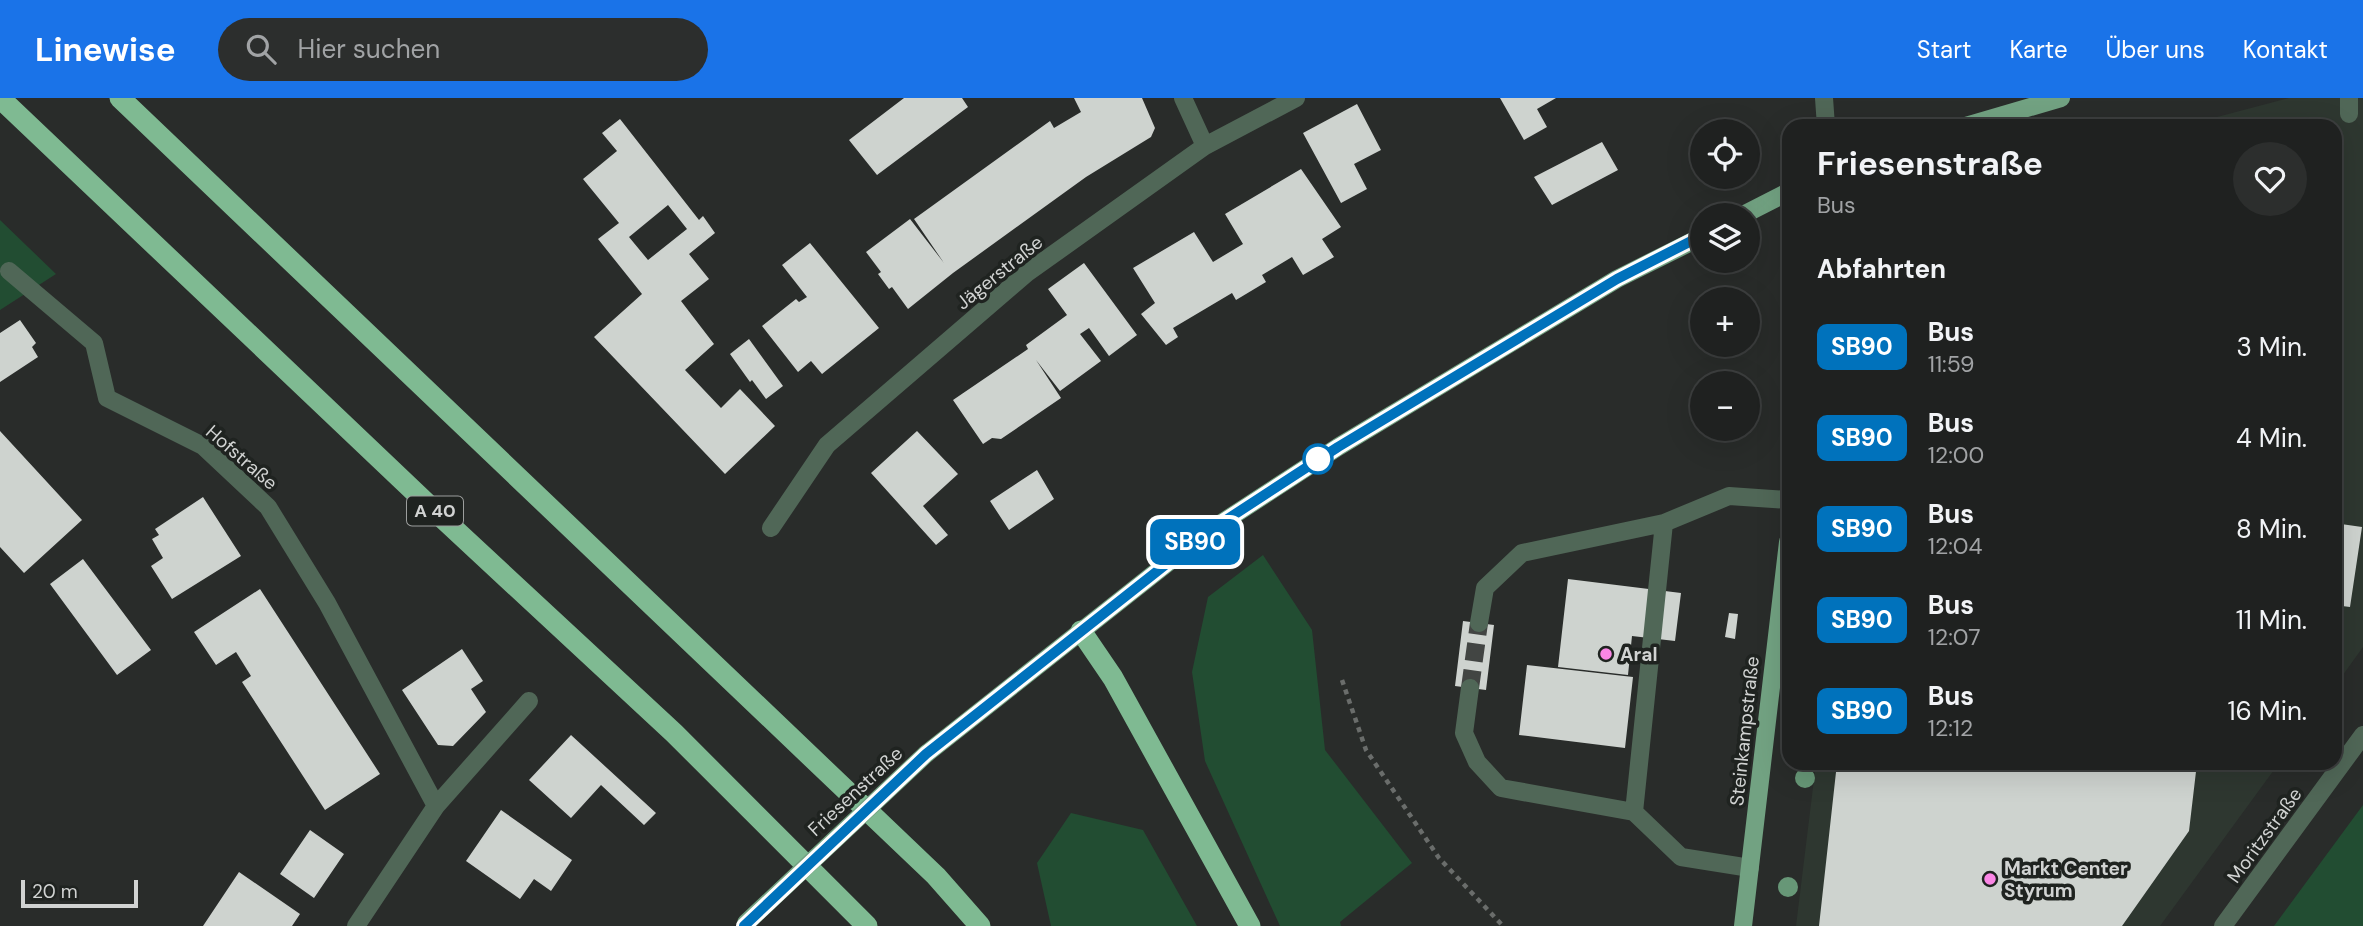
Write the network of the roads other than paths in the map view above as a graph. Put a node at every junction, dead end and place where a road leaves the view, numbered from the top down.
1 (0, 98) edge
2 (120, 98) edge
3 (1183, 98) edge
4 (1296, 98) edge
5 (1825, 98) edge
6 (2061, 98) edge
7 (1826, 119) edge
8 (1990, 119) edge
9 (1205, 146) junction
10 (1782, 195) edge
11 (1760, 206) edge
12 (1690, 242) edge
13 (9, 271) dead end
14 (1782, 500) edge
15 (1664, 523) junction
16 (771, 528) dead end
17 (1782, 593) edge
18 (1479, 623) tunnel mouth
19 (1081, 631) junction
20 (1471, 688) tunnel mouth
21 (529, 701) dead end
22 (2363, 735) edge
23 (2342, 764) edge
24 (2337, 770) edge
25 (436, 806) junction
26 (1634, 812) junction
27 (1750, 868) junction
28 (745, 925) edge
29 (356, 926) edge
30 (867, 926) edge
31 (980, 926) edge
32 (1250, 926) edge
33 (1743, 926) edge
34 (2223, 926) edge

1 - 30 highway, A 40
2 - 31 highway
3 - 9 street
4 - 9 street, Jägerstraße
5 - 7 street
6 - 8 main road
9 - 16 street, Jägerstraße
10 - 11 main road
12 - 19 main road, Friesenstraße
13 - 25 street, Hofstraße
14 - 15 street
15 - 18 street
15 - 26 street
17 - 27 main road, Steinkampstraße
19 - 28 main road, Friesenstraße, bridge
19 - 32 highway
20 - 26 street
21 - 25 street
22 - 23 street, Moritzstraße
24 - 34 street, Moritzstraße
25 - 29 street
26 - 27 street
27 - 33 main road, Steinkampstraße

